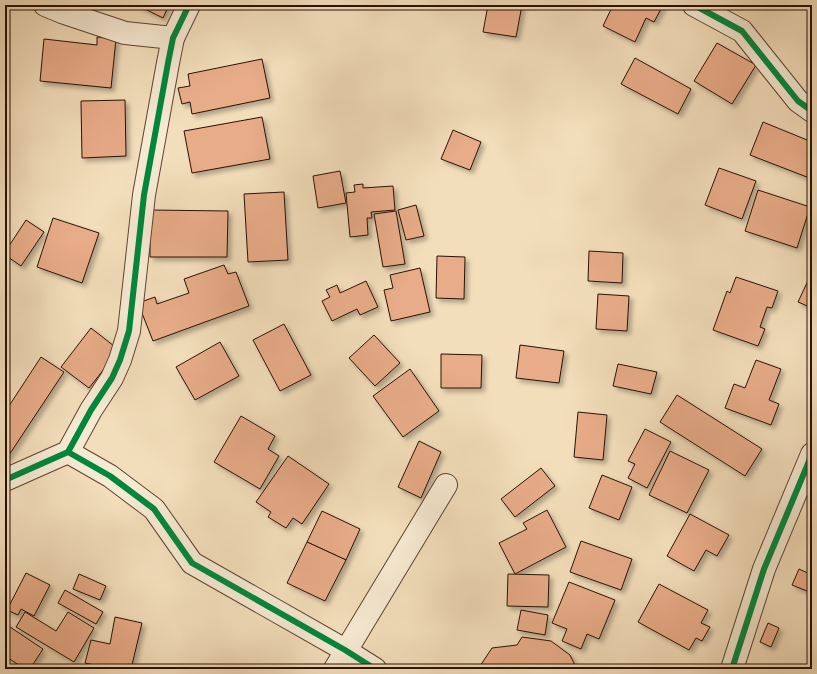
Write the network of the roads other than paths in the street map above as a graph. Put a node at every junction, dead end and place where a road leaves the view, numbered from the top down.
1 (45, 5) edge
2 (189, 5) edge
3 (694, 5) edge
4 (173, 38) junction
5 (812, 111) edge
6 (68, 452) junction
7 (812, 454) edge
8 (5, 480) edge
9 (446, 485) dead end
10 (345, 650) junction
11 (335, 669) edge
12 (375, 669) edge
13 (732, 669) edge

1 - 4 street
2 - 4 street
3 - 5 street
4 - 6 street
6 - 8 street
6 - 10 street
7 - 13 street
9 - 10 street
10 - 11 street
10 - 12 street

